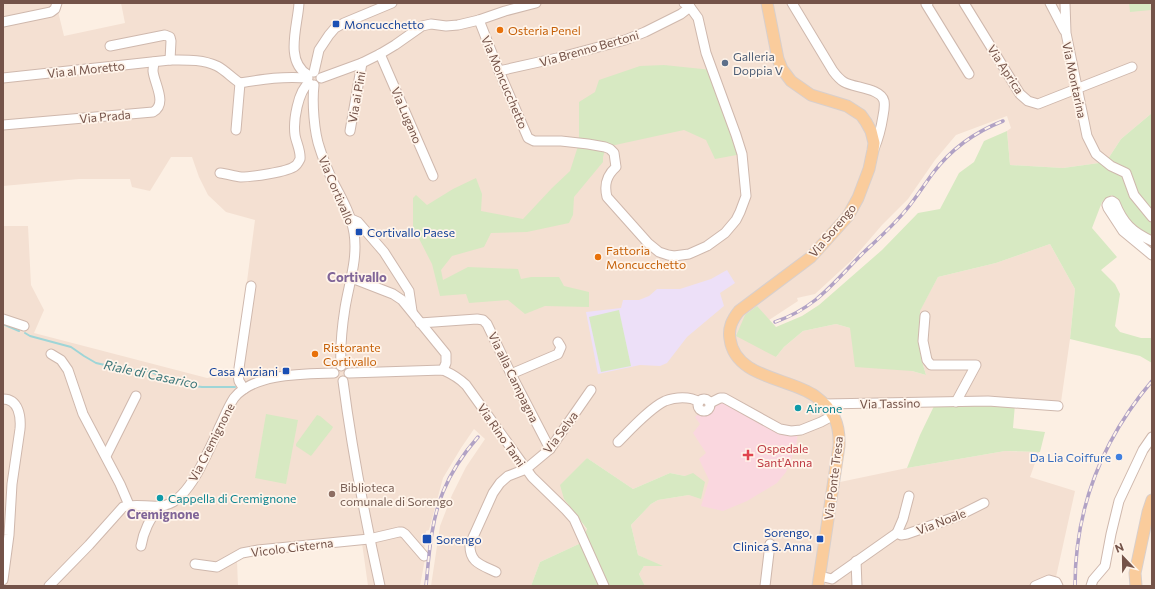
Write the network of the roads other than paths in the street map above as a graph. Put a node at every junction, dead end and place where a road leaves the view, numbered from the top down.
1 (57, 3) edge
2 (299, 3) edge
3 (392, 3) edge
4 (536, 3) edge
5 (767, 3) edge
6 (792, 3) edge
7 (927, 3) edge
8 (964, 3) edge
9 (1050, 3) edge
10 (1065, 3) edge
11 (687, 5) edge
12 (479, 20) junction
13 (3, 22) edge
14 (1066, 33) junction
15 (110, 46) dead end
16 (380, 54) junction
17 (170, 60) junction
18 (154, 62) junction
19 (362, 63) junction
20 (1132, 67) dead end
21 (499, 71) junction
22 (969, 74) dead end
23 (3, 78) edge
24 (312, 78) junction
25 (240, 83) junction
26 (1077, 89) junction
27 (3, 125) edge
28 (236, 130) dead end
29 (350, 131) dead end
30 (873, 150) junction
31 (220, 173) dead end
32 (433, 176) dead end
33 (351, 218) junction
34 (1152, 218) edge
35 (1152, 241) edge
36 (1152, 255) edge
37 (352, 279) junction
38 (778, 282) joint
39 (251, 286) dead end
40 (413, 313) junction
41 (925, 316) dead end
42 (3, 319) edge
43 (420, 324) junction
44 (24, 326) dead end
45 (558, 342) dead end
46 (51, 354) dead end
47 (341, 366) junction
48 (443, 370) junction
49 (334, 373) junction
50 (349, 373) junction
51 (511, 374) junction
52 (343, 381) junction
53 (244, 389) junction
54 (591, 390) dead end
55 (136, 396) dead end
56 (3, 399) edge
57 (956, 402) junction
58 (824, 404) junction
59 (1058, 406) dead end
60 (834, 415) junction
61 (1152, 437) edge
62 (618, 442) dead end
63 (550, 449) junction
64 (106, 456) junction
65 (526, 469) junction
66 (909, 496) dead end
67 (1152, 500) edge
68 (984, 503) dead end
69 (128, 505) junction
70 (159, 506) junction
71 (897, 533) junction
72 (369, 539) junction
73 (770, 544) dead end
74 (141, 546) dead end
75 (424, 556) dead end
76 (856, 561) junction
77 (195, 564) dead end
78 (496, 572) dead end
79 (3, 580) edge
80 (819, 581) edge
81 (49, 586) edge
82 (380, 586) edge
83 (604, 586) edge
84 (765, 586) edge
85 (857, 586) edge
86 (1035, 586) edge
87 (1058, 586) edge
88 (1091, 586) edge
89 (1136, 586) edge

1 - 13 street
2 - 24 street
3 - 24 street, Via Cortivallo
4 - 12 street
5 - 30 main road, Via Sorengo
6 - 30 street
7 - 22 street
8 - 26 street, Via Aprica
9 - 14 street
10 - 14 street, Via Montarina
11 - 21 street, Via Brenno Bertoni
11 - 21 street, Via Moncucchetto
12 - 16 street
12 - 21 street, Via Moncucchetto
14 - 26 street, Via Montarina
15 - 17 street, Via al Moretto
16 - 19 street
16 - 32 street, Via Lugano
17 - 18 street, Via al Moretto
17 - 25 street, Via al Moretto
18 - 23 street, Via al Moretto
18 - 27 street, Via Prada
19 - 24 street
19 - 29 street, Via ai Pini
20 - 26 street, Via Aprica
24 - 25 street
24 - 31 street
24 - 33 street, Via Cortivallo
25 - 28 street
26 - 34 street, Via Montarina
30 - 38 main road, Via Sorengo
33 - 37 street, Via Cortivallo
33 - 40 street
35 - 36 street
37 - 40 street
37 - 47 street, Via Cortivallo
38 - 58 main road, Via Ponte Tresa
39 - 53 street
40 - 43 street
41 - 57 street
42 - 44 street
43 - 48 street
43 - 51 street, Via alla Campagna
45 - 51 street
46 - 64 street
47 - 49 street
47 - 50 street
48 - 50 street
48 - 65 street, Via Rino Tami
49 - 52 street
49 - 53 street, Via Cremignone
50 - 52 street
51 - 63 street, Via alla Campagna
52 - 72 street
53 - 70 street, Via Cremignone
54 - 63 street, Via Selva
55 - 64 street
56 - 79 street
57 - 58 street, Via Tassino
57 - 59 street, Via Tassino
58 - 60 main road, Via Ponte Tresa
60 - 62 street
60 - 80 main road, Via Ponte Tresa
61 - 88 street
63 - 65 street, Via Selva
64 - 69 street
65 - 78 street, Via Selva
65 - 83 street, Via Rino Tami
66 - 71 street, Via Noale
67 - 89 main road
68 - 71 street, Via Noale
69 - 70 street, Via Cremignone
69 - 81 street, Via Cremignone
70 - 74 street
71 - 76 street, Via Noale
72 - 75 street, Vicolo Cisterna
72 - 77 street, Vicolo Cisterna
72 - 82 street
73 - 84 street
76 - 80 street, Via Noale
76 - 85 street
86 - 87 street

